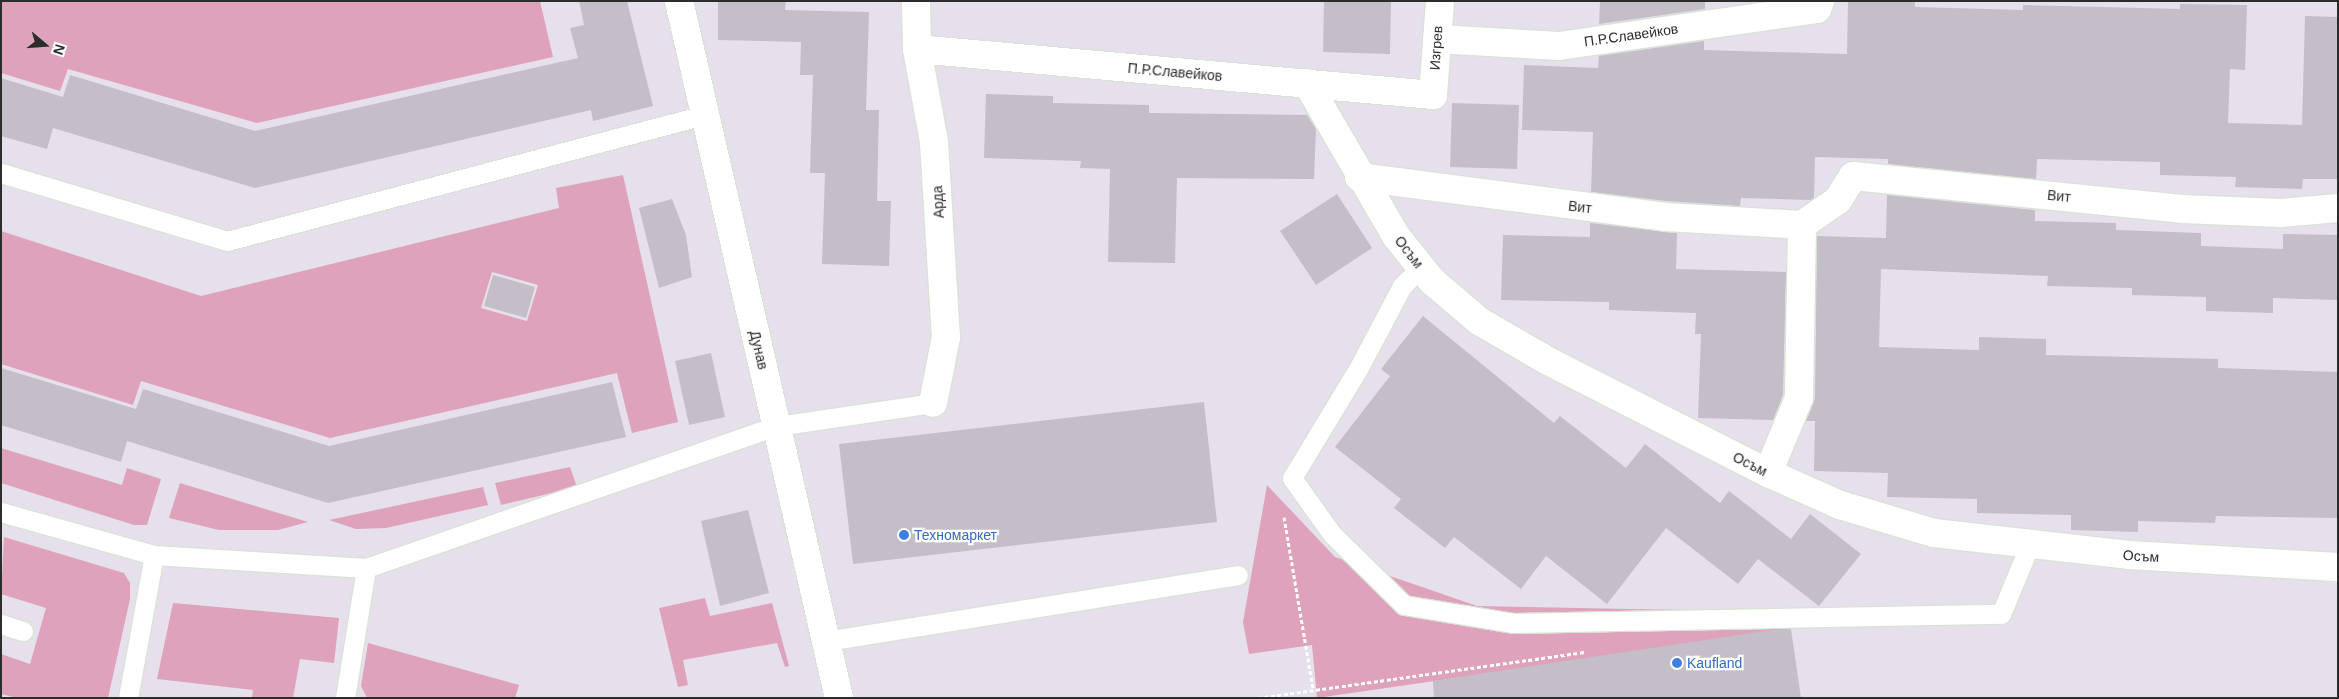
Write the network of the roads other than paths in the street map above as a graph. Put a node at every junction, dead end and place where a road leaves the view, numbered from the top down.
1 (680, 1) edge
2 (916, 1) edge
3 (1440, 1) edge
4 (1820, 1) edge
5 (1437, 39) junction
6 (917, 49) junction
7 (1307, 83) junction
8 (1433, 95) joint
9 (706, 114) junction
10 (1, 173) edge
11 (1359, 177) junction
12 (2338, 208) edge
13 (1802, 226) junction
14 (1421, 268) junction
15 (933, 403) joint
16 (777, 426) junction
17 (1768, 473) junction
18 (1, 512) edge
19 (2030, 544) junction
20 (154, 555) junction
21 (2338, 567) edge
22 (366, 568) junction
23 (1238, 575) dead end
24 (1, 624) edge
25 (23, 631) dead end
26 (826, 641) junction
27 (128, 698) edge
28 (345, 698) edge
29 (839, 698) edge

1 - 9 street, Дунав
2 - 6 street, Арда
3 - 5 street, Изгрев
4 - 5 street, П.Р.Славейков
5 - 8 street, Изгрев
6 - 7 street, П.Р.Славейков
6 - 15 street, Арда
7 - 8 street, П.Р.Славейков
7 - 11 street, Осъм
9 - 10 lane
9 - 16 street, Дунав
11 - 13 street, Вит
11 - 14 street, Осъм
12 - 13 street, Вит
13 - 17 street
14 - 17 street, Осъм
14 - 19 lane
15 - 16 lane
16 - 22 lane
16 - 26 street, Дунав
17 - 19 street, Осъм
18 - 20 lane
19 - 21 street, Осъм
20 - 22 lane
20 - 27 lane
22 - 28 lane
23 - 26 lane
24 - 25 lane
26 - 29 street, Дунав

